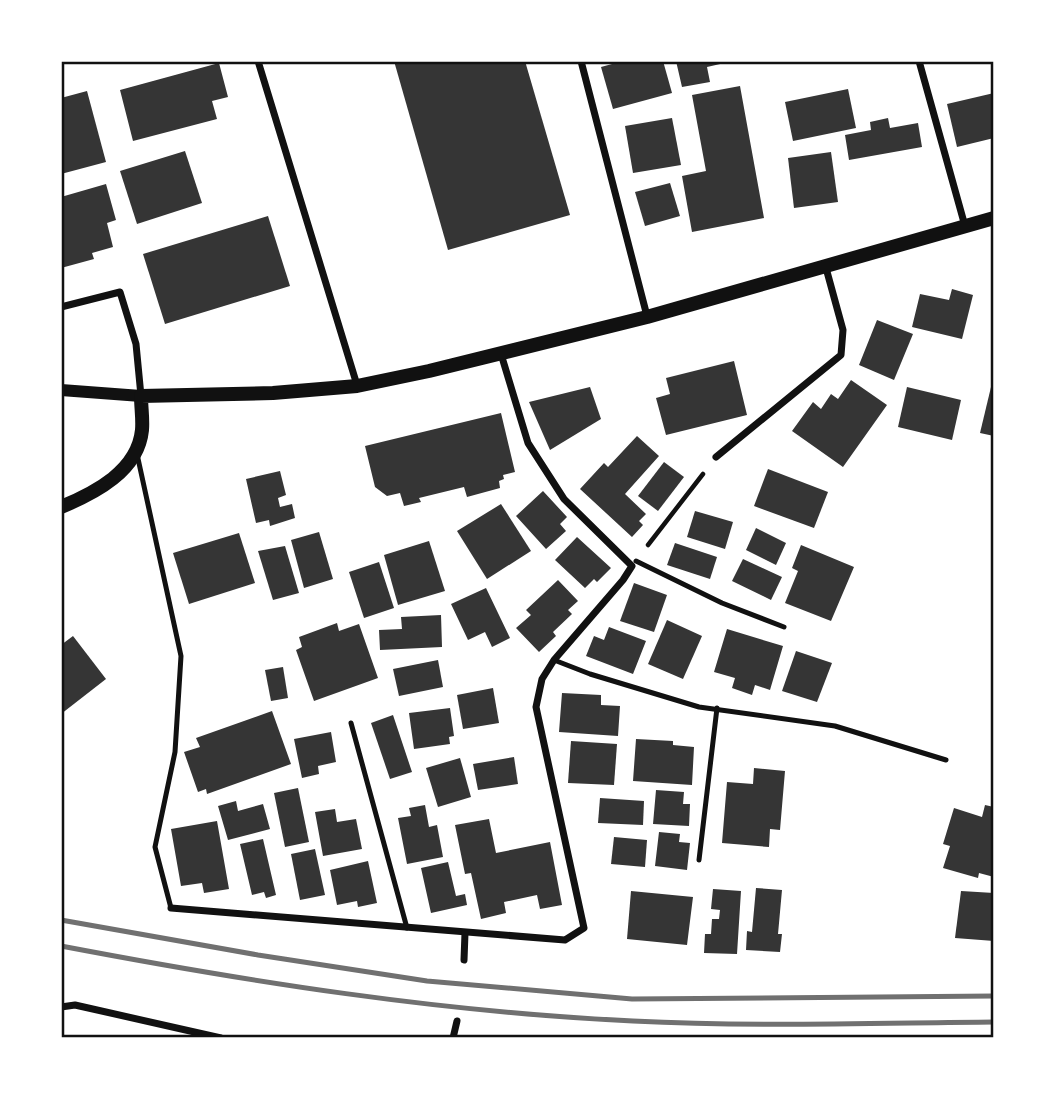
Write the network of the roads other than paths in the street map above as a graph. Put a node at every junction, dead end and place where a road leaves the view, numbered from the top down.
1 (258, 61) edge
2 (581, 61) edge
3 (919, 61) edge
4 (994, 218) edge
5 (965, 227) junction
6 (826, 268) junction
7 (61, 307) edge
8 (647, 317) junction
9 (501, 354) junction
10 (357, 386) junction
11 (61, 390) edge
12 (141, 396) junction
13 (136, 451) junction
14 (716, 457) road end
15 (61, 507) edge
16 (636, 561) road end
17 (784, 627) dead end
18 (554, 660) junction
19 (717, 708) junction
20 (351, 723) dead end
21 (946, 760) dead end
22 (699, 860) dead end
23 (171, 908) joint
24 (407, 928) junction
25 (465, 933) junction
26 (464, 960) dead end
27 (61, 1007) edge
28 (457, 1021) dead end
29 (221, 1038) edge
30 (453, 1038) edge

1 - 10 street
2 - 8 street
3 - 5 street
4 - 5 main road
5 - 6 main road
6 - 8 main road
6 - 14 street
7 - 12 street
8 - 9 main road
9 - 10 main road
9 - 18 street
10 - 12 main road
11 - 12 street
12 - 13 main road
13 - 15 main road
13 - 23 lane
16 - 17 lane
18 - 19 lane
18 - 25 street
19 - 21 lane
19 - 22 lane
20 - 24 lane
23 - 24 street
24 - 25 street
25 - 26 street
27 - 29 street
28 - 30 street

